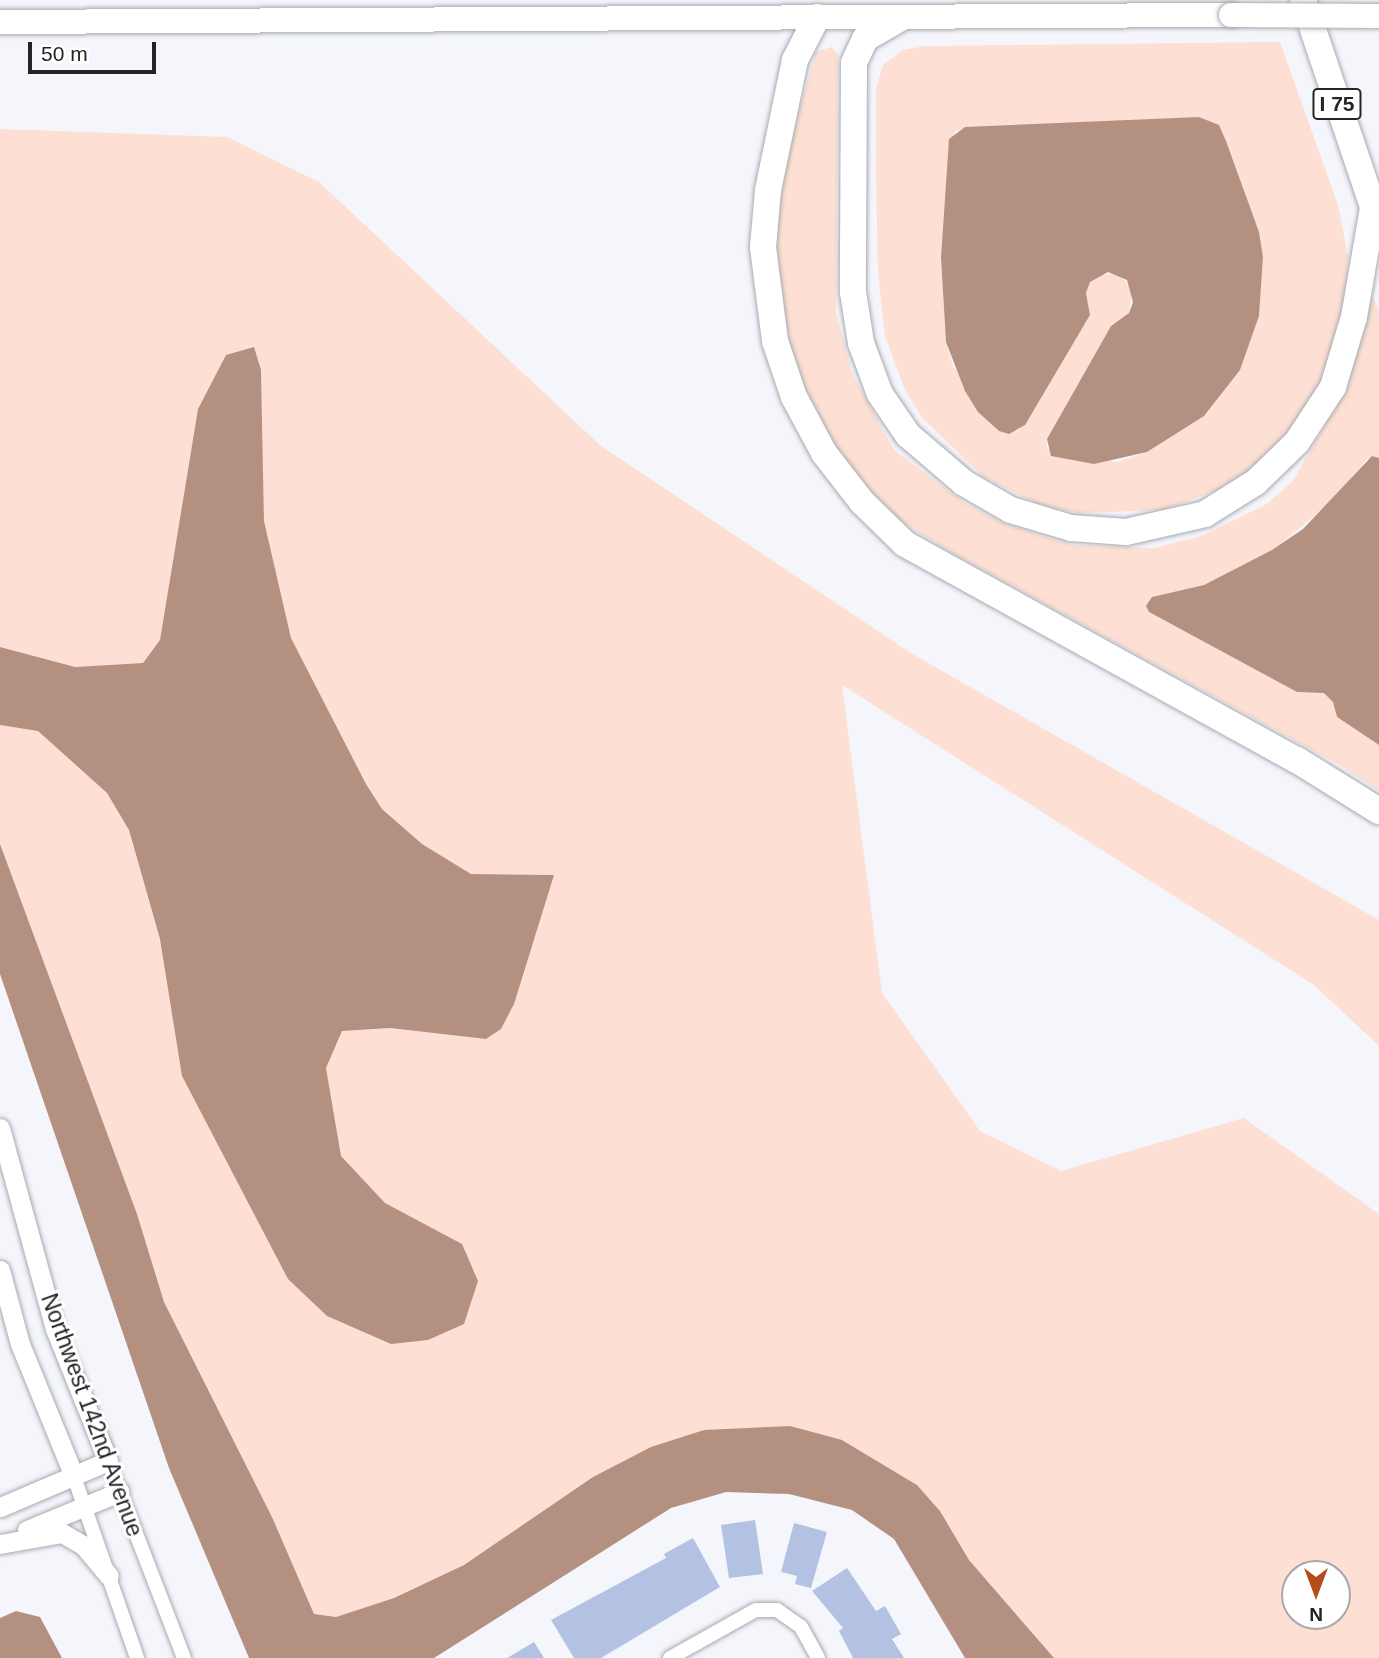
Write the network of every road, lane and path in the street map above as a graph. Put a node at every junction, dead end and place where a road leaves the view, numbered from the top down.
1 (1303, 0) edge
2 (1374, 0) edge
3 (825, 9) edge
4 (1379, 16) edge
5 (899, 19) junction
6 (0, 22) edge
7 (1376, 216) edge
8 (1379, 811) edge
9 (0, 1128) edge
10 (0, 1270) edge
11 (108, 1461) junction
12 (73, 1474) junction
13 (119, 1492) junction
14 (86, 1504) junction
15 (0, 1507) edge
16 (0, 1543) edge
17 (110, 1576) junction
18 (137, 1658) edge
19 (184, 1658) edge
20 (670, 1658) edge
21 (818, 1658) edge

1 - 7 highway, I 75
2 - 4 highway
3 - 5 highway
3 - 6 highway
3 - 8 highway
4 - 5 highway, bridge
5 - 7 highway
9 - 11 street, Northwest 142nd Avenue
10 - 12 street, Northwest 142nd Avenue
11 - 12 street
11 - 13 street, Northwest 142nd Avenue
12 - 14 street, Northwest 142nd Avenue
12 - 15 street
13 - 14 street
13 - 19 street, Northwest 142nd Avenue
14 - 16 street
14 - 17 street, Northwest 142nd Avenue
16 - 17 street
17 - 18 street, Northwest 142nd Avenue
20 - 21 street

